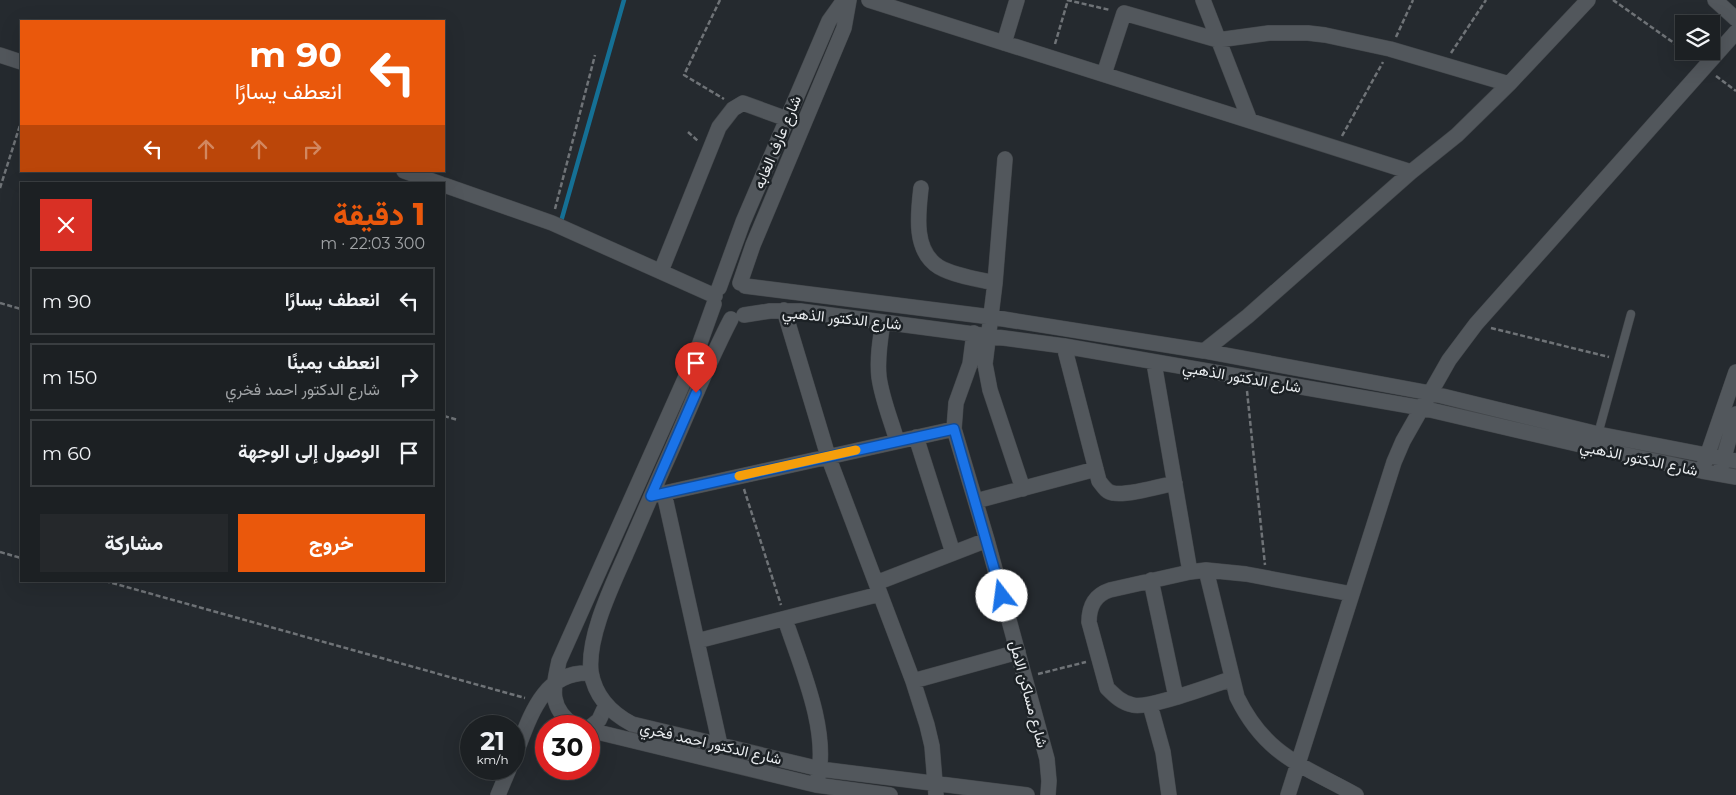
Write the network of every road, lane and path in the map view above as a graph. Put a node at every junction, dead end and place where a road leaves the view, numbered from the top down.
1 (720, 0) edge
2 (844, 0) edge
3 (849, 0) edge
4 (869, 0) edge
5 (1017, 0) edge
6 (1067, 0) edge
7 (1203, 0) edge
8 (1413, 0) edge
9 (1486, 0) edge
10 (1588, 0) edge
11 (1613, 0) edge
12 (1715, 0) edge
13 (1124, 13) junction
14 (1736, 19) edge
15 (1736, 32) edge
16 (1218, 40) junction
17 (1004, 43) junction
18 (1675, 44) edge
19 (1390, 49) junction
20 (0, 55) edge
21 (595, 56) dead end
22 (1051, 58) junction
23 (20, 62) edge
24 (1443, 65) junction
25 (1104, 74) junction
26 (1509, 84) junction
27 (736, 106) junction
28 (787, 119) junction
29 (1250, 121) junction
30 (20, 125) edge
31 (1335, 148) junction
32 (1005, 158) dead end
33 (407, 172) edge
34 (1411, 172) junction
35 (436, 182) edge
36 (445, 185) edge
37 (0, 188) edge
38 (921, 188) dead end
39 (552, 223) junction
40 (661, 271) junction
41 (995, 283) junction
42 (742, 285) junction
43 (716, 296) junction
44 (0, 303) edge
45 (20, 309) edge
46 (784, 310) junction
47 (1631, 314) dead end
48 (738, 317) junction
49 (991, 317) junction
50 (883, 322) junction
51 (1476, 324) junction
52 (982, 334) junction
53 (1064, 346) junction
54 (1204, 351) junction
55 (1618, 360) junction
56 (1154, 362) junction
57 (1736, 372) edge
58 (1246, 378) junction
59 (1430, 393) junction
60 (1422, 408) junction
61 (1736, 414) edge
62 (445, 416) edge
63 (458, 420) dead end
64 (954, 429) junction
65 (1598, 434) junction
66 (916, 437) junction
67 (897, 441) junction
68 (828, 456) junction
69 (1707, 456) junction
70 (1730, 460) edge
71 (1096, 469) junction
72 (1702, 471) junction
73 (1719, 474) junction
74 (740, 476) junction
75 (1736, 477) edge
76 (1175, 483) junction
77 (1023, 489) junction
78 (657, 495) junction
79 (976, 502) junction
80 (987, 540) junction
81 (0, 552) edge
82 (953, 553) junction
83 (20, 558) edge
84 (1198, 571) junction
85 (1266, 578) junction
86 (1151, 580) junction
87 (109, 582) edge
88 (878, 588) junction
89 (1352, 594) junction
90 (785, 619) junction
91 (696, 641) junction
92 (1018, 652) junction
93 (1099, 659) junction
94 (591, 673) junction
95 (1024, 678) junction
96 (1231, 679) junction
97 (913, 681) junction
98 (554, 683) junction
99 (1176, 696) junction
100 (539, 701) junction
101 (606, 705) junction
102 (1150, 705) junction
103 (563, 715) edge
104 (600, 718) edge
105 (600, 732) edge
106 (525, 733) edge
107 (720, 744) junction
108 (1297, 765) junction
109 (820, 769) junction
110 (504, 780) edge
111 (936, 789) edge
112 (814, 790) edge
113 (498, 795) edge
114 (890, 795) edge
115 (1027, 795) edge
116 (1048, 795) edge
117 (1169, 795) edge
118 (1288, 795) edge
119 (1356, 795) edge

1 - 27 path
2 - 28 street, شارع عارف الغابه
3 - 42 street, شارع عارف الغابه
4 - 17 street
5 - 17 street
6 - 13 path
6 - 22 path
7 - 16 street
8 - 19 path
9 - 24 path
10 - 26 street
11 - 18 path
12 - 14 street
13 - 16 street
13 - 25 street
15 - 51 street
16 - 19 street
16 - 29 street
17 - 22 street
19 - 24 street
19 - 31 path
20 - 23 street
21 - 39 path
22 - 25 street
24 - 26 street
25 - 29 street
26 - 34 street
27 - 28 street
27 - 40 street
28 - 43 street, شارع عارف الغابه
29 - 31 street
30 - 37 path
31 - 34 street
32 - 41 street
33 - 35 street
34 - 54 street
36 - 39 street
38 - 41 street
39 - 40 street
40 - 43 street
41 - 49 street
42 - 43 street
42 - 48 street
42 - 49 street, شارع الدكتور الذهبي
43 - 48 street
43 - 98 street
44 - 45 path
46 - 48 street, شارع الدكتور الذهبي
46 - 50 street, شارع الدكتور الذهبي
46 - 68 street
47 - 55 lane
48 - 78 street, شارع الدكتور احمد فخري
49 - 52 street
49 - 54 street, شارع الدكتور الذهبي
50 - 52 street, شارع الدكتور الذهبي
50 - 67 street
51 - 55 path
51 - 59 street
52 - 53 street, شارع الدكتور الذهبي
52 - 64 street, شارع مساكن الامل
52 - 77 street
53 - 56 street, شارع الدكتور الذهبي
53 - 71 street
54 - 59 street, شارع الدكتور الذهبي
55 - 65 lane
56 - 58 street, شارع الدكتور الذهبي
56 - 76 street
57 - 69 street
58 - 60 street, شارع الدكتور الذهبي
58 - 85 path
59 - 60 street
59 - 65 street, شارع الدكتور الذهبي
60 - 72 street, شارع الدكتور الذهبي
60 - 89 street
61 - 70 street
62 - 63 path
64 - 66 street
64 - 79 street, شارع مساكن الامل
65 - 69 street, شارع الدكتور الذهبي
66 - 67 street
66 - 82 street
67 - 68 street
68 - 74 street
68 - 88 street
69 - 70 street, شارع الدكتور الذهبي
69 - 72 street
70 - 73 street
71 - 76 street
71 - 77 street
72 - 73 street, شارع الدكتور الذهبي
73 - 75 street, شارع الدكتور الذهبي
74 - 78 street
74 - 90 path
76 - 84 street
77 - 79 street
78 - 91 street
78 - 94 street, شارع الدكتور احمد فخري
79 - 80 street, شارع مساكن الامل
80 - 82 street
80 - 92 street, شارع مساكن الامل
81 - 83 path
82 - 88 street
84 - 85 street
84 - 86 street
84 - 96 street
85 - 89 street
86 - 93 street
86 - 99 street
87 - 100 path
88 - 90 street
88 - 97 street
89 - 108 street
90 - 91 street
90 - 109 street
91 - 107 street
92 - 95 street, شارع مساكن الامل
92 - 97 street
93 - 95 path
93 - 102 street
94 - 98 street
94 - 101 street, شارع الدكتور احمد فخري
95 - 116 street, شارع مساكن الامل
96 - 99 street
96 - 108 street
97 - 111 street
98 - 100 street
98 - 103 street
99 - 102 street
100 - 106 street
101 - 104 street
101 - 107 street, شارع الدكتور احمد فخري
102 - 117 street
105 - 112 street, شارع الدكتور احمد فخري
107 - 109 street, شارع الدكتور احمد فخري
108 - 118 street
108 - 119 street
109 - 111 street, شارع الدكتور احمد فخري
109 - 112 street
110 - 113 street
111 - 115 street, شارع الدكتور احمد فخري
112 - 114 street, شارع الدكتور احمد فخري

